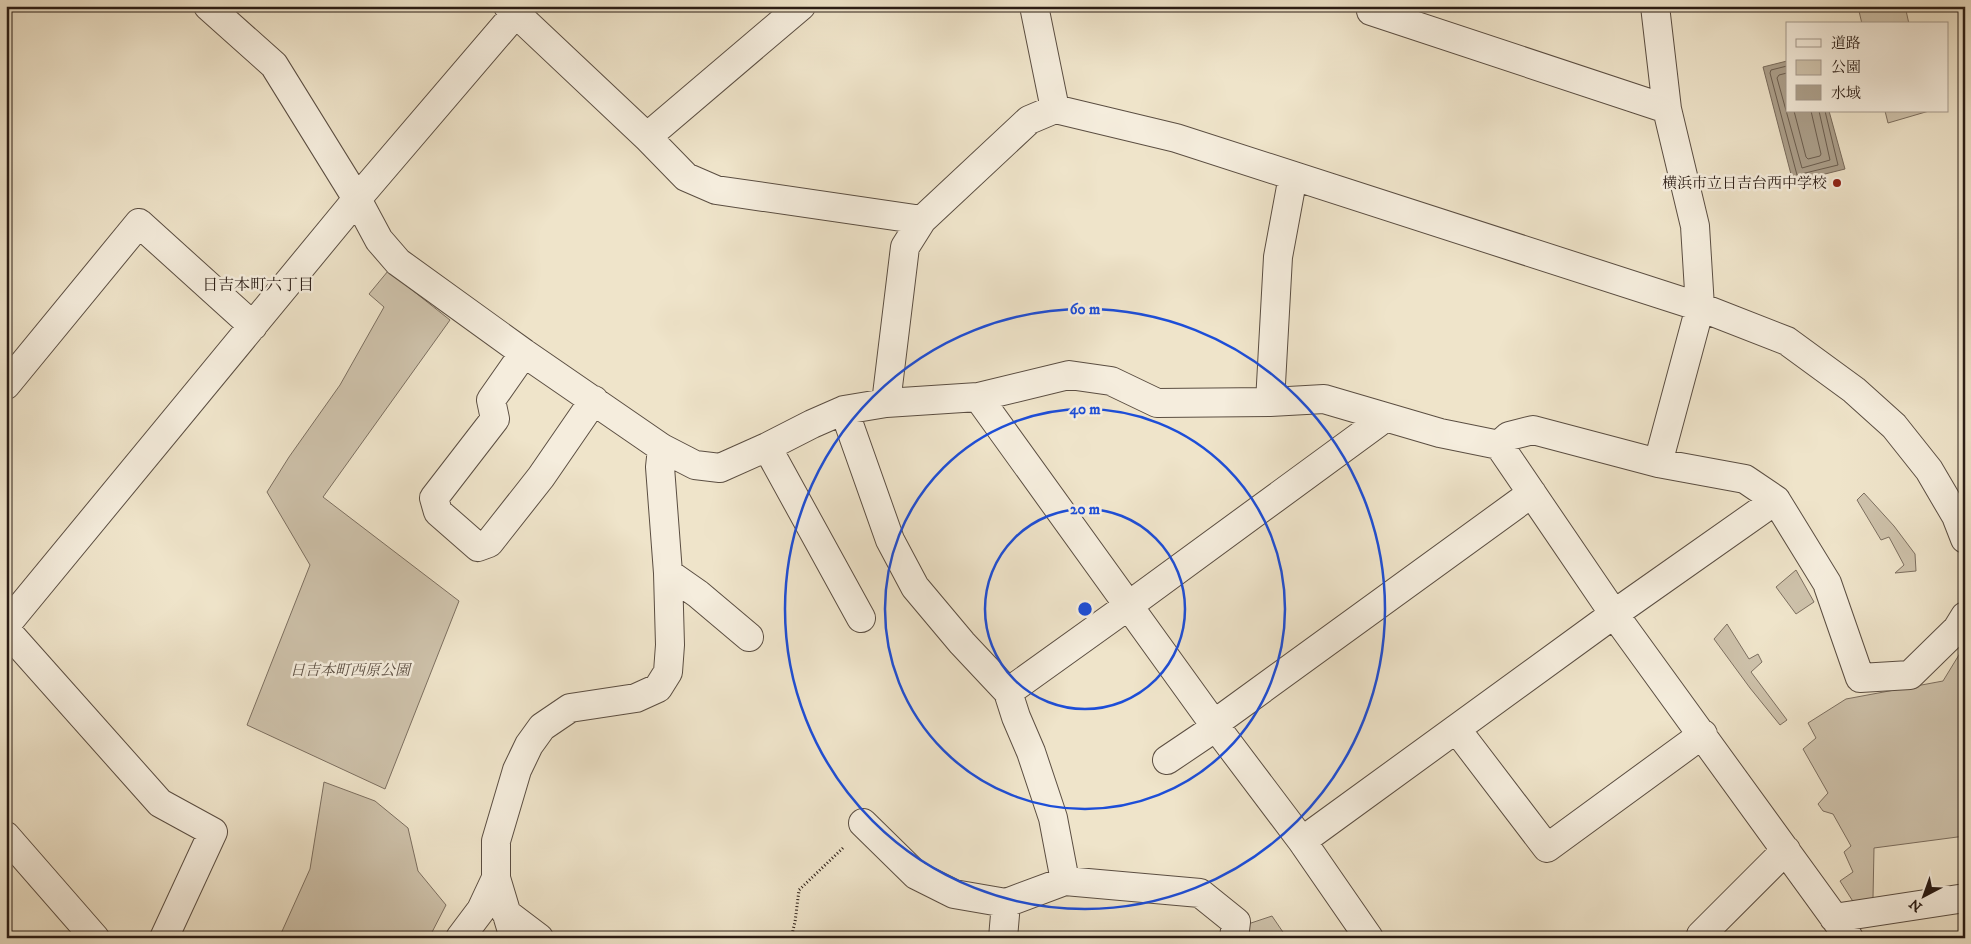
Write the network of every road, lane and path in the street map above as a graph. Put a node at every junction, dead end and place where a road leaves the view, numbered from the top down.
1 (208, 6) edge
2 (801, 6) edge
3 (1034, 6) edge
4 (1370, 6) edge
5 (1655, 6) edge
6 (515, 9) edge
7 (1055, 109) junction
8 (1667, 109) junction
9 (647, 137) junction
10 (1293, 176) junction
11 (357, 199) junction
12 (922, 220) junction
13 (1700, 306) junction
14 (253, 326) junction
15 (524, 353) junction
16 (6, 385) edge
17 (978, 397) junction
18 (594, 400) junction
19 (1270, 402) junction
20 (886, 404) junction
21 (844, 410) junction
22 (1386, 417) junction
23 (1499, 445) junction
24 (767, 447) junction
25 (662, 448) junction
26 (1658, 463) junction
27 (1532, 493) junction
28 (1776, 500) junction
29 (1965, 539) edge
30 (668, 573) junction
31 (1128, 606) junction
32 (1614, 614) junction
33 (1965, 616) edge
34 (861, 618) dead end
35 (6, 625) edge
36 (6, 630) edge
37 (749, 637) dead end
38 (1008, 692) junction
39 (1215, 726) junction
40 (1457, 730) junction
41 (1703, 734) junction
42 (1167, 760) dead end
43 (864, 825) joint
44 (1302, 841) junction
45 (8, 844) edge
46 (1786, 850) junction
47 (496, 878) junction
48 (1065, 882) junction
49 (1965, 898) edge
50 (1006, 903) junction
51 (510, 926) edge
52 (1842, 928) edge
53 (1696, 932) edge
54 (95, 938) edge
55 (164, 938) edge
56 (460, 938) edge
57 (539, 938) edge
58 (791, 938) edge
59 (1003, 938) edge
60 (1234, 938) edge
61 (1369, 938) edge

1 - 11 street
2 - 9 street
3 - 7 street
4 - 8 street
5 - 8 street
6 - 9 street
6 - 11 street
7 - 10 street
7 - 12 street
8 - 13 street
9 - 12 street
10 - 13 street
10 - 19 street
11 - 14 street
11 - 15 street
12 - 20 street
13 - 26 street
13 - 29 street
14 - 16 street
14 - 35 street
15 - 18 street
15 - 18 street
17 - 19 street
17 - 20 street
17 - 31 street
18 - 25 street
19 - 22 street
20 - 21 street
21 - 24 street
21 - 38 street
22 - 23 street
22 - 31 street
23 - 26 street
23 - 27 street
24 - 25 street
24 - 34 street
25 - 30 street
26 - 28 street
27 - 32 street
27 - 39 street
28 - 32 street
28 - 33 street
30 - 37 street
30 - 47 street
31 - 38 street
31 - 39 street
32 - 40 street
32 - 41 street
36 - 55 street
38 - 48 street
39 - 42 street
39 - 44 street
40 - 41 street
40 - 44 street
41 - 46 street
43 - 50 street
43 - 58 path
44 - 61 street
45 - 54 street
46 - 52 street
46 - 53 street
47 - 51 street
47 - 56 street
48 - 50 street
48 - 60 street
49 - 52 street
50 - 59 street
51 - 57 street

